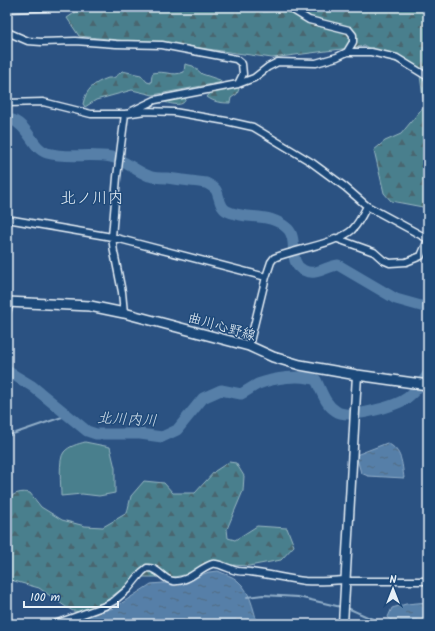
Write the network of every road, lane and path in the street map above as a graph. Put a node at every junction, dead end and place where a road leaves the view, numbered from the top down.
1 (64, 7) edge
2 (288, 7) edge
3 (7, 9) edge
4 (7, 32) edge
5 (347, 52) junction
6 (428, 77) edge
7 (238, 84) junction
8 (7, 103) edge
9 (125, 114) junction
10 (367, 206) junction
11 (7, 219) edge
12 (112, 237) junction
13 (335, 238) junction
14 (428, 240) edge
15 (266, 277) junction
16 (8, 303) edge
17 (7, 312) edge
18 (124, 313) junction
19 (249, 346) junction
20 (357, 375) junction
21 (428, 385) edge
22 (345, 580) junction
23 (428, 581) edge
24 (55, 624) edge
25 (343, 624) edge

1 - 3 street
2 - 5 street
4 - 7 street
5 - 6 street
5 - 7 street
7 - 9 street
8 - 9 street
9 - 10 street
9 - 12 street
10 - 13 street
10 - 14 street
11 - 12 street
12 - 15 street
12 - 18 street
13 - 14 street
13 - 15 street
15 - 19 street
16 - 17 street
16 - 18 main road, 曲川心野線
18 - 19 main road, 曲川心野線
19 - 20 main road, 曲川心野線
20 - 21 main road, 曲川心野線
20 - 22 street
22 - 23 street
22 - 24 street
22 - 25 street

